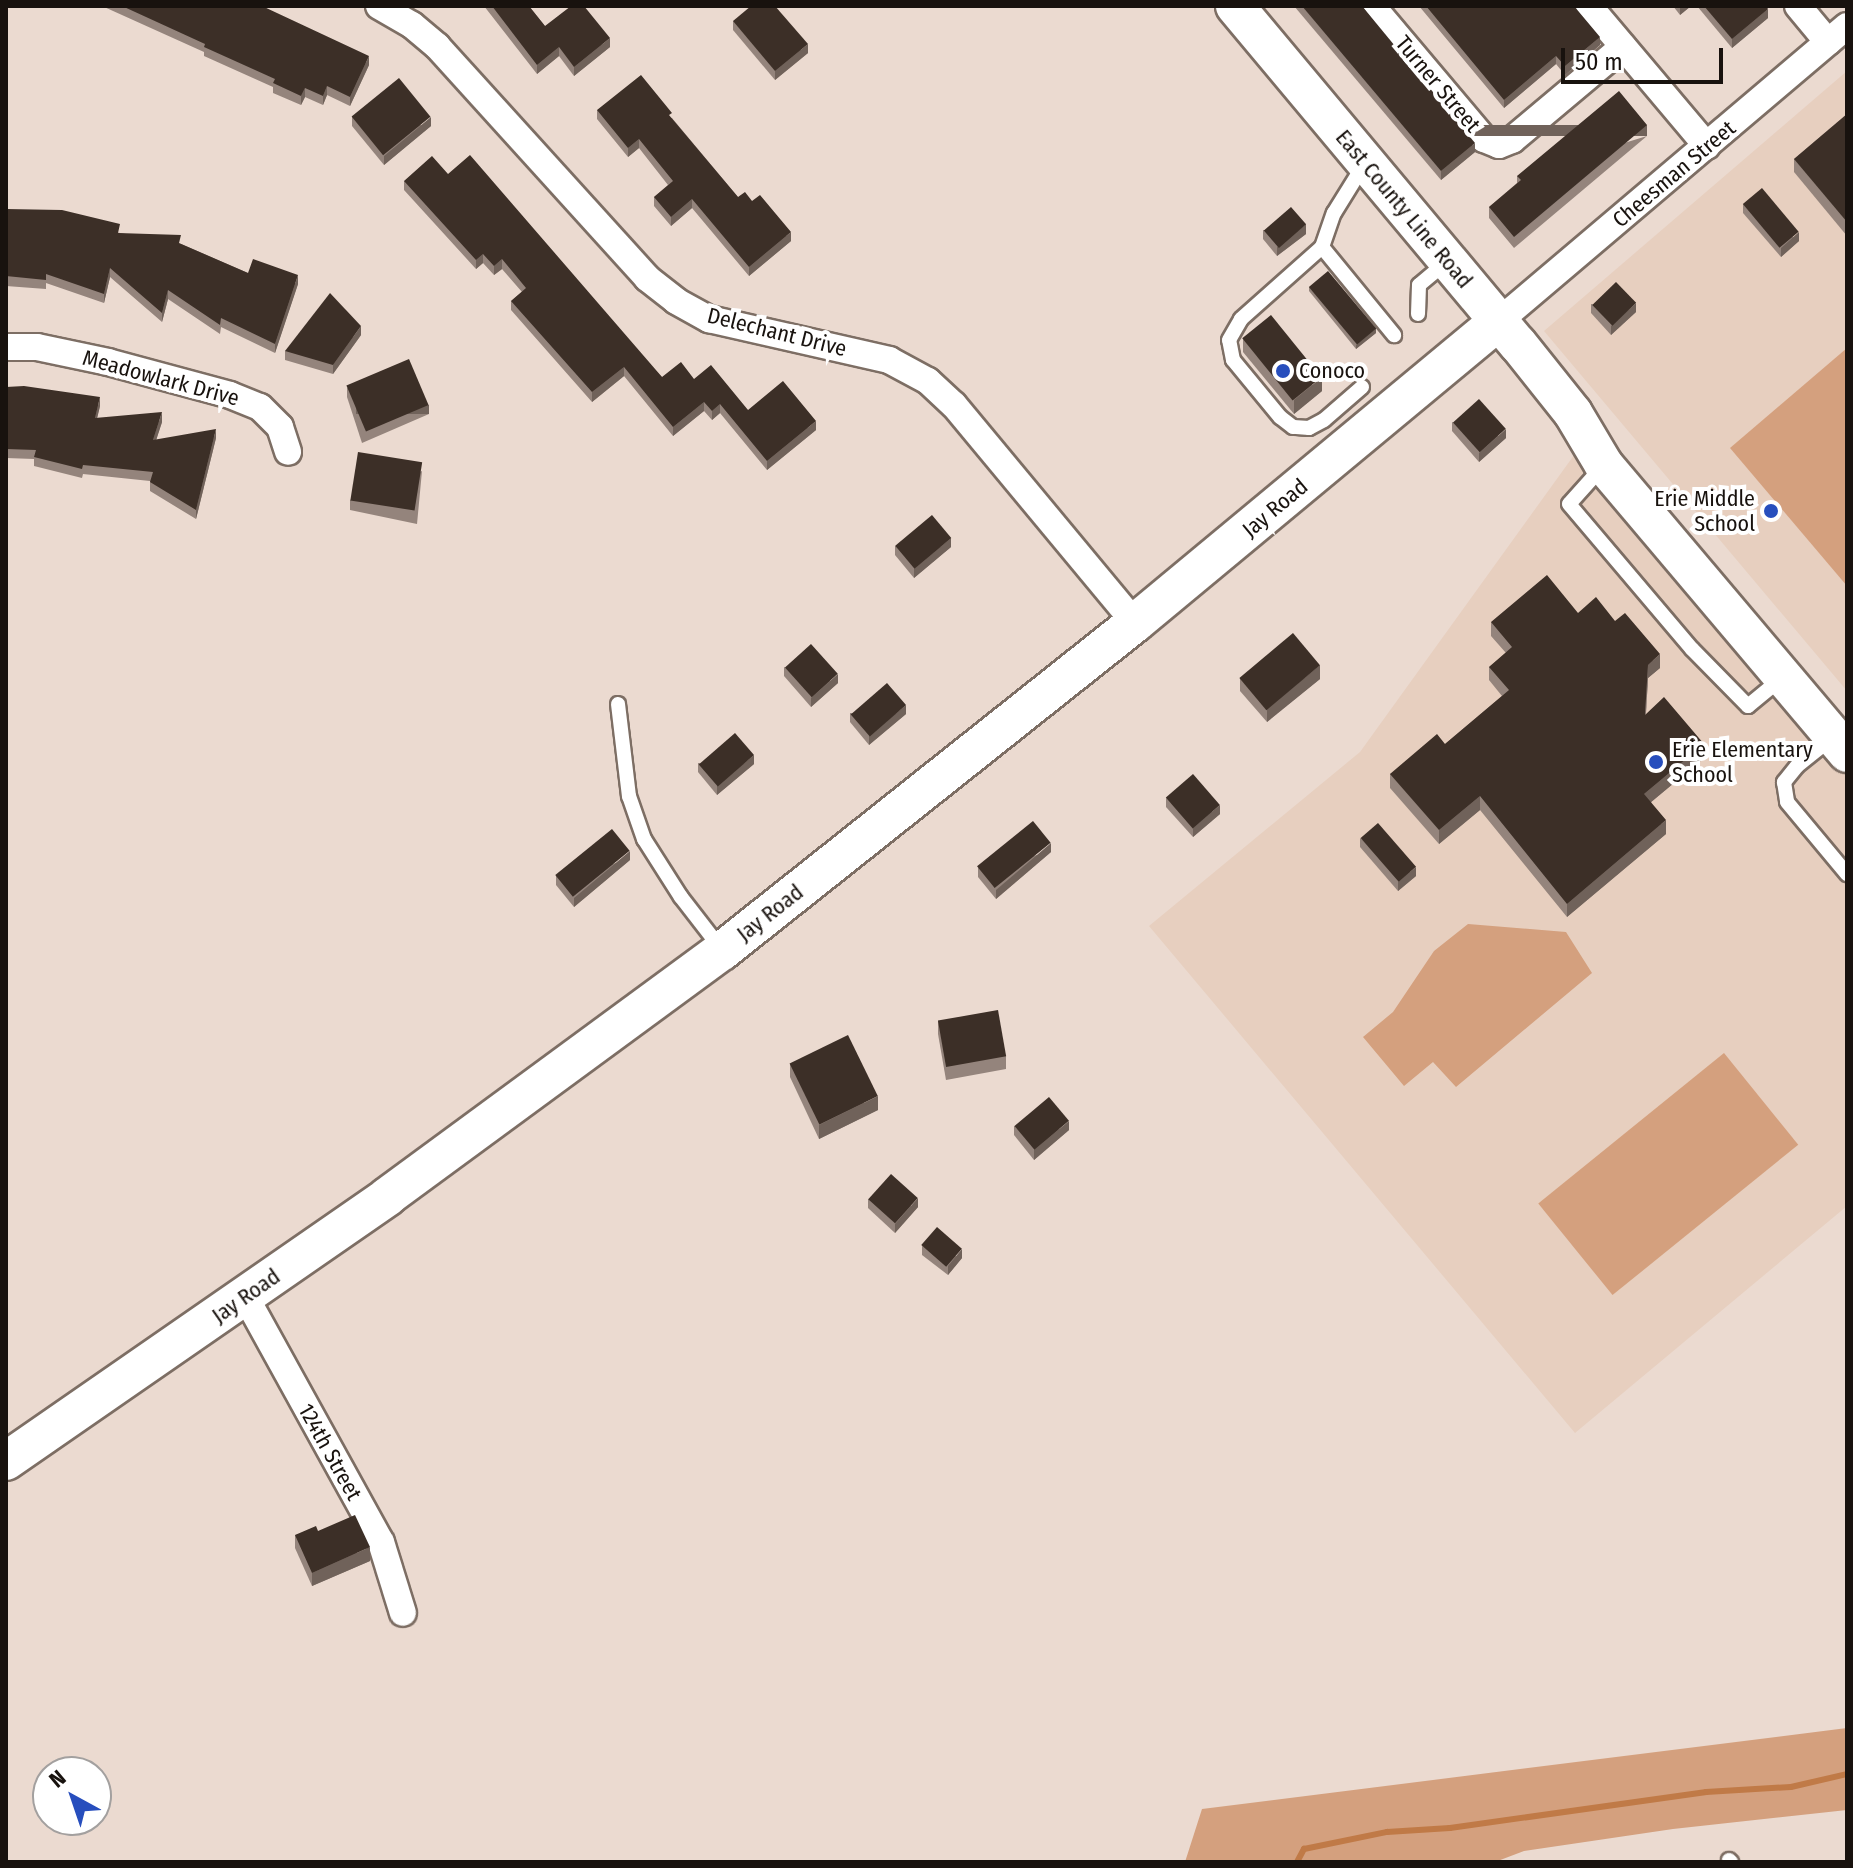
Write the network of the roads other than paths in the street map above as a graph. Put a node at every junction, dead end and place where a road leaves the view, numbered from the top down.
1 (379, 6) edge
2 (1235, 6) edge
3 (1372, 6) edge
4 (1589, 6) edge
5 (1798, 6) edge
6 (1838, 34) edge
7 (1623, 47) junction
8 (1707, 146) junction
9 (1365, 162) junction
10 (1322, 247) junction
11 (1448, 261) junction
12 (1418, 314) dead end
13 (1499, 321) junction
14 (1394, 335) dead end
15 (6, 347) edge
16 (1362, 387) dead end
17 (1573, 413) junction
18 (288, 452) dead end
19 (1604, 465) junction
20 (1135, 623) junction
21 (1783, 677) junction
22 (618, 704) dead end
23 (1842, 737) edge
24 (1847, 874) edge
25 (722, 951) junction
26 (245, 1296) junction
27 (6, 1461) edge
28 (403, 1613) dead end

1 - 20 street, Delechant Drive
2 - 9 street, East County Line Road
3 - 7 street, Turner Street
4 - 7 street
5 - 6 street
6 - 8 street, Cheesman Street
7 - 8 street
8 - 13 street, Cheesman Street
9 - 10 lane
9 - 11 street, East County Line Road
10 - 14 lane
10 - 16 lane
11 - 12 lane
11 - 13 street, East County Line Road
13 - 17 street, East County Line Road
13 - 20 street, Jay Road
15 - 18 street, Meadowlark Drive
17 - 19 street, East County Line Road
17 - 23 street, East County Line Road
19 - 21 street, East County Line Road
19 - 21 lane
20 - 25 street, Jay Road
21 - 23 street, East County Line Road
22 - 25 lane
23 - 24 lane
25 - 26 street, Jay Road
26 - 27 street, Jay Road
26 - 28 street, 124th Street

